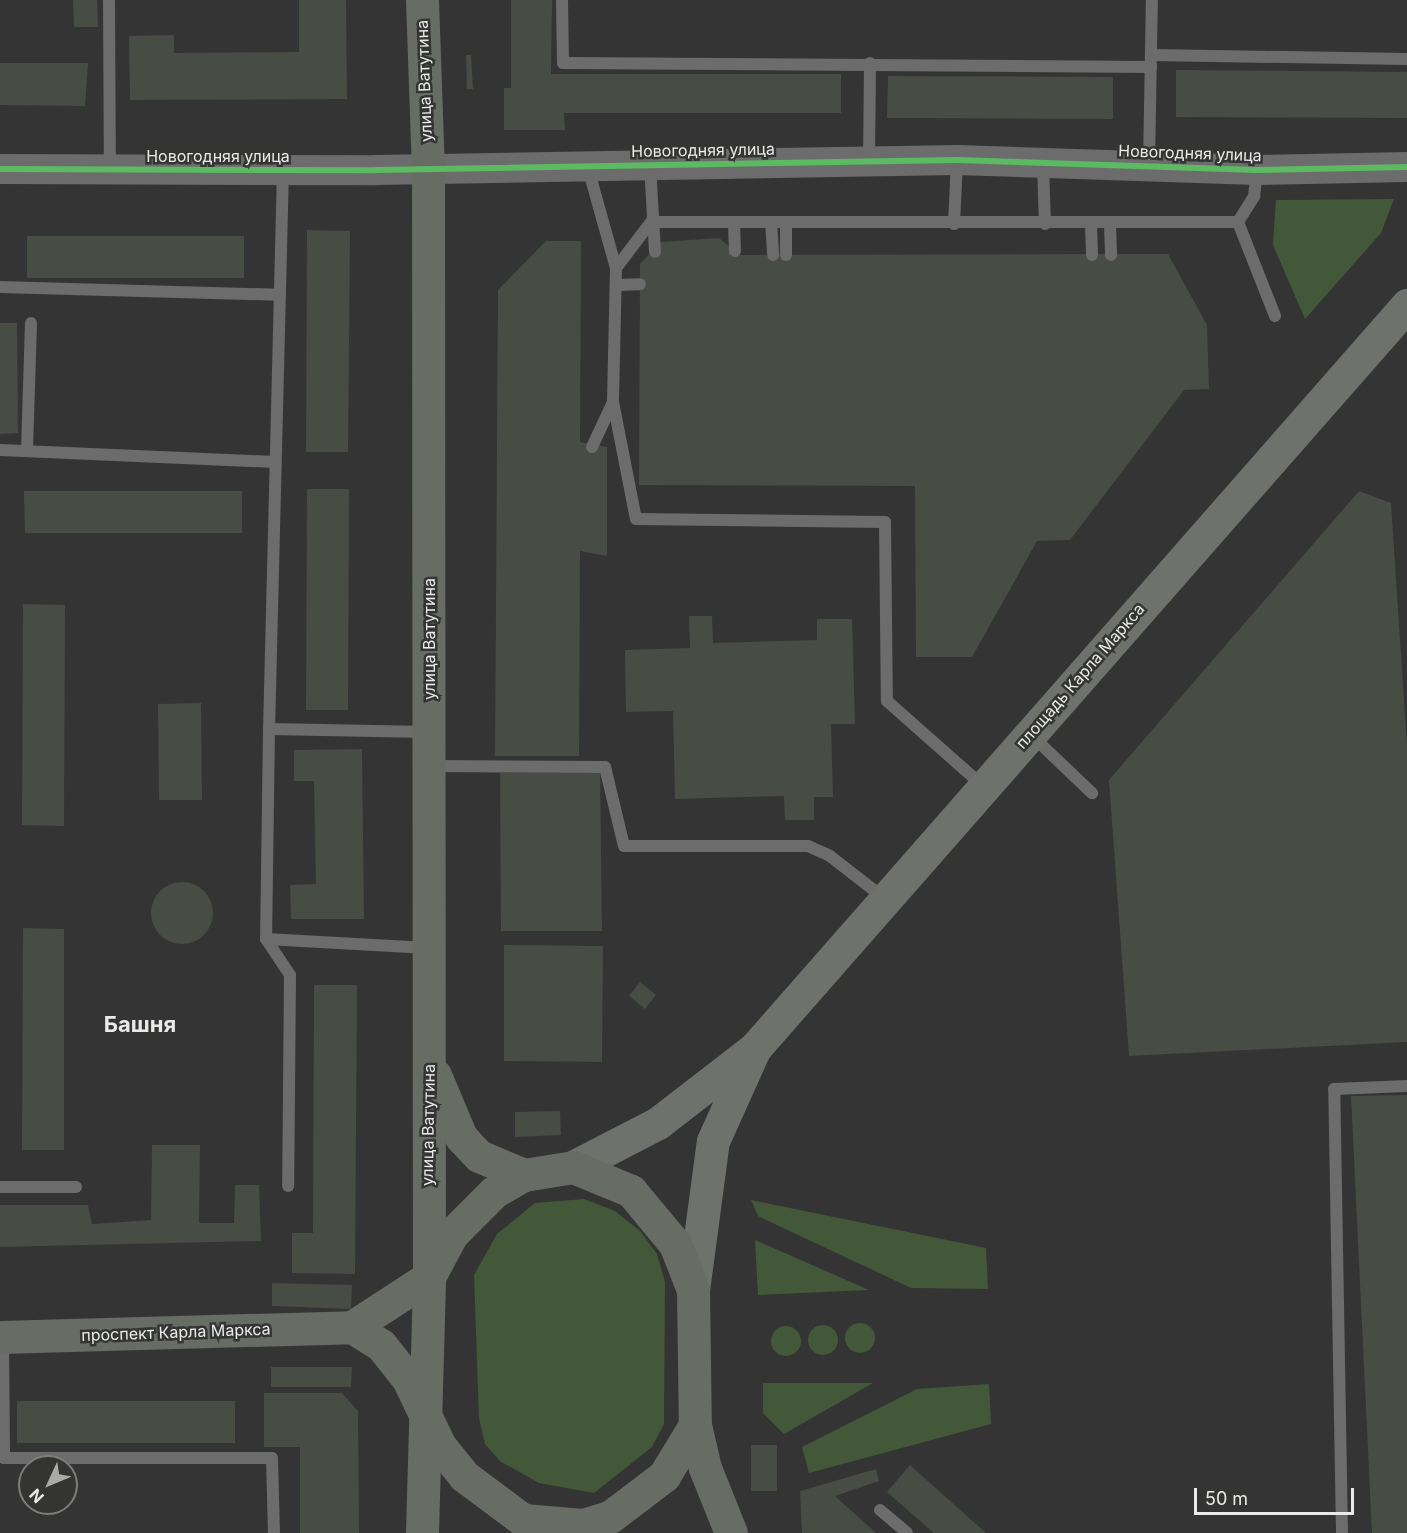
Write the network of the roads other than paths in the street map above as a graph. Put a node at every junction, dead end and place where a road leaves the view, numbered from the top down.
1 (108, 0) edge
2 (422, 0) edge
3 (562, 0) edge
4 (1152, 0) edge
5 (1407, 59) edge
6 (1151, 61) junction
7 (870, 63) junction
8 (869, 160) junction
9 (957, 160) junction
10 (1043, 160) junction
11 (650, 164) junction
12 (1149, 165) junction
13 (587, 166) junction
14 (1407, 167) edge
15 (0, 169) edge
16 (110, 169) junction
17 (283, 169) junction
18 (428, 169) junction
19 (1257, 170) junction
20 (651, 222) junction
21 (1238, 222) junction
22 (734, 223) junction
23 (771, 223) junction
24 (786, 223) junction
25 (954, 224) junction
26 (1045, 225) junction
27 (1091, 225) junction
28 (1110, 225) junction
29 (735, 251) dead end
30 (655, 252) dead end
31 (773, 255) dead end
32 (786, 255) dead end
33 (1092, 255) dead end
34 (1111, 255) dead end
35 (616, 268) junction
36 (640, 284) dead end
37 (617, 285) junction
38 (0, 287) edge
39 (280, 295) junction
40 (1407, 305) edge
41 (1275, 316) dead end
42 (31, 322) dead end
43 (612, 402) junction
44 (592, 447) dead end
45 (0, 450) edge
46 (27, 450) junction
47 (276, 462) junction
48 (270, 729) junction
49 (429, 732) junction
50 (1029, 733) junction
51 (429, 766) junction
52 (983, 786) junction
53 (1092, 793) dead end
54 (884, 898) junction
55 (266, 939) junction
56 (429, 948) junction
57 (755, 1048) junction
58 (430, 1059) junction
59 (1407, 1086) edge
60 (573, 1167) junction
61 (524, 1175) junction
62 (0, 1186) edge
63 (288, 1186) dead end
64 (76, 1187) dead end
65 (429, 1277) junction
66 (693, 1290) junction
67 (352, 1327) junction
68 (2, 1337) edge
69 (423, 1410) junction
70 (695, 1425) junction
71 (880, 1509) dead end
72 (523, 1520) junction
73 (590, 1529) edge
74 (274, 1533) edge
75 (422, 1533) edge
76 (493, 1533) edge
77 (731, 1533) edge
78 (906, 1533) edge
79 (1342, 1533) edge

1 - 16 lane
2 - 18 main road, улица Ватутина
3 - 7 lane
4 - 6 lane
5 - 6 lane
6 - 7 lane
6 - 12 lane
7 - 8 lane
8 - 9 street, Новогодняя улица
8 - 11 street, Новогодняя улица
9 - 10 street, Новогодняя улица
9 - 25 lane
10 - 12 street, Новогодняя улица
10 - 26 lane
11 - 13 street, Новогодняя улица
11 - 20 lane
12 - 19 street, Новогодняя улица
13 - 18 street, Новогодняя улица
13 - 35 lane
14 - 19 street, Новогодняя улица
15 - 16 street, Новогодняя улица
16 - 17 street, Новогодняя улица
17 - 18 street, Новогодняя улица
17 - 39 lane
18 - 49 main road, улица Ватутина
19 - 21 lane
20 - 22 lane
20 - 30 lane
20 - 35 lane
21 - 28 lane
21 - 41 lane
22 - 23 lane
22 - 29 lane
23 - 24 lane
23 - 31 lane
24 - 25 lane
24 - 32 lane
25 - 26 lane
26 - 27 lane
27 - 28 lane
27 - 33 lane
28 - 34 lane
35 - 37 lane
36 - 37 lane
37 - 43 lane
38 - 39 lane
39 - 47 lane
40 - 50 main road, площадь Карла Маркса
42 - 46 lane
43 - 44 lane
43 - 52 lane
45 - 46 lane
46 - 47 lane
47 - 48 lane
48 - 49 lane
48 - 55 lane
49 - 51 main road, улица Ватутина
50 - 52 main road, площадь Карла Маркса
50 - 53 lane
51 - 54 lane
51 - 56 main road, улица Ватутина
52 - 54 main road, площадь Карла Маркса
54 - 57 main road, площадь Карла Маркса
55 - 56 lane
55 - 63 lane
56 - 58 main road, улица Ватутина
57 - 60 main road, площадь Карла Маркса
57 - 66 main road, площадь Карла Маркса
58 - 61 main road
58 - 65 main road, улица Ватутина
59 - 79 lane
60 - 61 main road, площадь Карла Маркса
60 - 66 main road, площадь Карла Маркса
61 - 65 main road, площадь Карла Маркса
62 - 64 lane
65 - 67 main road, площадь Карла Маркса
65 - 69 main road, площадь Карла Маркса
66 - 70 main road, площадь Карла Маркса
67 - 68 main road, проспект Карла Маркса
67 - 69 main road, площадь Карла Маркса
68 - 74 lane
69 - 72 main road, площадь Карла Маркса
69 - 75 main road
70 - 73 main road
70 - 77 main road, площадь Карла Маркса
71 - 78 lane
72 - 73 main road
72 - 76 main road

